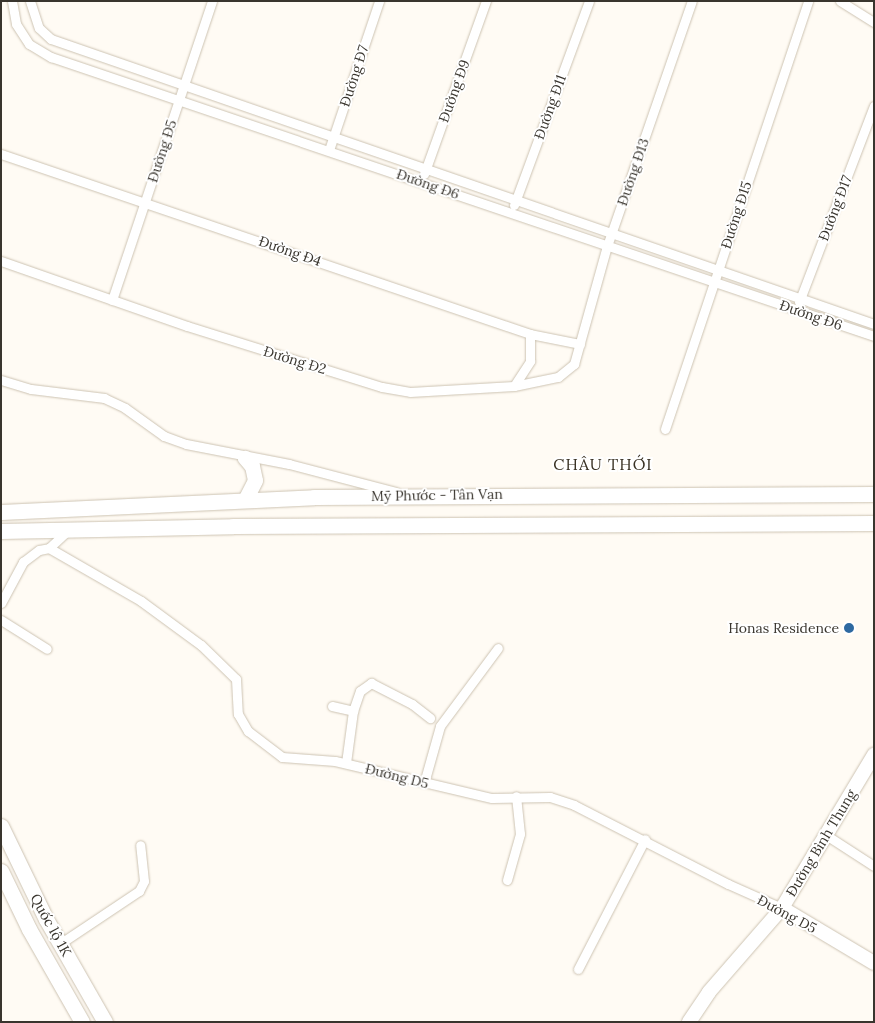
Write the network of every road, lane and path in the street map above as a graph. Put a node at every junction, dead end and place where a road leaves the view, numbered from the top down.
1 (12, 1) edge
2 (30, 1) edge
3 (212, 1) edge
4 (379, 1) edge
5 (486, 1) edge
6 (589, 1) edge
7 (692, 1) edge
8 (808, 1) edge
9 (840, 1) edge
10 (874, 22) edge
11 (80, 50) junction
12 (75, 65) junction
13 (184, 85) junction
14 (179, 100) junction
15 (874, 106) edge
16 (272, 116) junction
17 (266, 129) junction
18 (333, 137) junction
19 (329, 150) junction
20 (1, 154) edge
21 (426, 169) junction
22 (421, 181) junction
23 (515, 200) junction
24 (145, 201) junction
25 (511, 212) junction
26 (612, 233) junction
27 (608, 246) junction
28 (1, 262) edge
29 (718, 270) junction
30 (714, 283) junction
31 (800, 298) junction
32 (112, 300) junction
33 (796, 310) junction
34 (874, 324) edge
35 (530, 334) junction
36 (874, 336) edge
37 (580, 344) junction
38 (1, 380) edge
39 (514, 386) junction
40 (665, 429) dead end
41 (245, 458) junction
42 (874, 494) edge
43 (409, 496) junction
44 (244, 500) junction
45 (1, 512) edge
46 (870, 525) edge
47 (68, 530) junction
48 (1, 531) edge
49 (50, 548) junction
50 (1, 603) edge
51 (1, 620) edge
52 (498, 648) dead end
53 (47, 649) dead end
54 (332, 706) dead end
55 (354, 711) junction
56 (430, 718) dead end
57 (874, 755) edge
58 (346, 763) junction
59 (424, 783) junction
60 (516, 796) junction
61 (1, 826) edge
62 (826, 835) junction
63 (645, 839) junction
64 (140, 845) dead end
65 (874, 866) edge
66 (1, 871) edge
67 (506, 880) dead end
68 (782, 908) junction
69 (61, 943) junction
70 (874, 963) edge
71 (578, 968) dead end
72 (82, 1022) edge
73 (105, 1022) edge
74 (689, 1022) edge

1 - 12 street, Đường Đ6
2 - 11 street, Đường Đ6
3 - 13 street, Đường Đ5
4 - 18 street, Đường Đ7
5 - 21 street, Đường Đ9
6 - 23 street, Đường Đ11
7 - 26 street, Đường Đ13
8 - 29 street, Đường Đ15
9 - 10 street
11 - 12 street
11 - 13 street, Đường Đ6
12 - 14 street, Đường Đ6
13 - 14 street, Đường Đ5
13 - 16 street, Đường Đ6
14 - 17 street, Đường Đ6
14 - 24 street, Đường Đ5
15 - 31 street, Đường Đ17
16 - 17 street
16 - 18 street, Đường Đ6
17 - 19 street, Đường Đ6
18 - 19 street, Đường Đ7
18 - 21 street, Đường Đ6
19 - 22 street, Đường Đ6
20 - 24 street, Đường Đ4
21 - 22 street, Đường Đ9
21 - 23 street, Đường Đ6
22 - 25 street, Đường Đ6
23 - 25 street, Đường Đ11
23 - 26 street, Đường Đ6
24 - 32 street, Đường Đ5
24 - 35 street, Đường Đ4
25 - 27 street, Đường Đ6
26 - 27 street, Đường Đ13
26 - 29 street, Đường Đ6
27 - 30 street, Đường Đ6
27 - 37 street, Đường Đ13
28 - 32 street, Đường Đ2
29 - 30 street, Đường Đ15
29 - 31 street, Đường Đ6
30 - 33 street, Đường Đ6
30 - 40 street, Đường Đ15
31 - 33 street, Đường Đ17
31 - 34 street, Đường Đ6
32 - 39 street, Đường Đ2
33 - 36 street, Đường Đ6
35 - 37 street, Đường Đ4
35 - 39 street
37 - 39 street, Đường Đ2
38 - 41 street
41 - 43 street
41 - 44 main road
42 - 43 main road, Mỹ Phước - Tân Vạn
43 - 44 main road, Mỹ Phước - Tân Vạn
44 - 45 main road, Mỹ Phước - Tân Vạn
46 - 47 main road
47 - 48 main road
47 - 49 street
49 - 50 street
49 - 58 street, Đường D5
51 - 53 street
52 - 59 street
54 - 55 street
55 - 56 street
55 - 58 street
57 - 62 street, Đường Bình Thung
58 - 59 street, Đường D5
59 - 60 street, Đường D5
60 - 63 street, Đường D5
60 - 67 street
61 - 69 main road, Quốc lộ 1K
62 - 65 street
62 - 68 street, Đường Bình Thung
63 - 68 street, Đường D5
63 - 71 street
64 - 69 street
66 - 72 main road, Quốc lộ 1K
68 - 70 street, Đường D5
68 - 74 street, Đường Bình Thung
69 - 73 main road, Quốc lộ 1K

